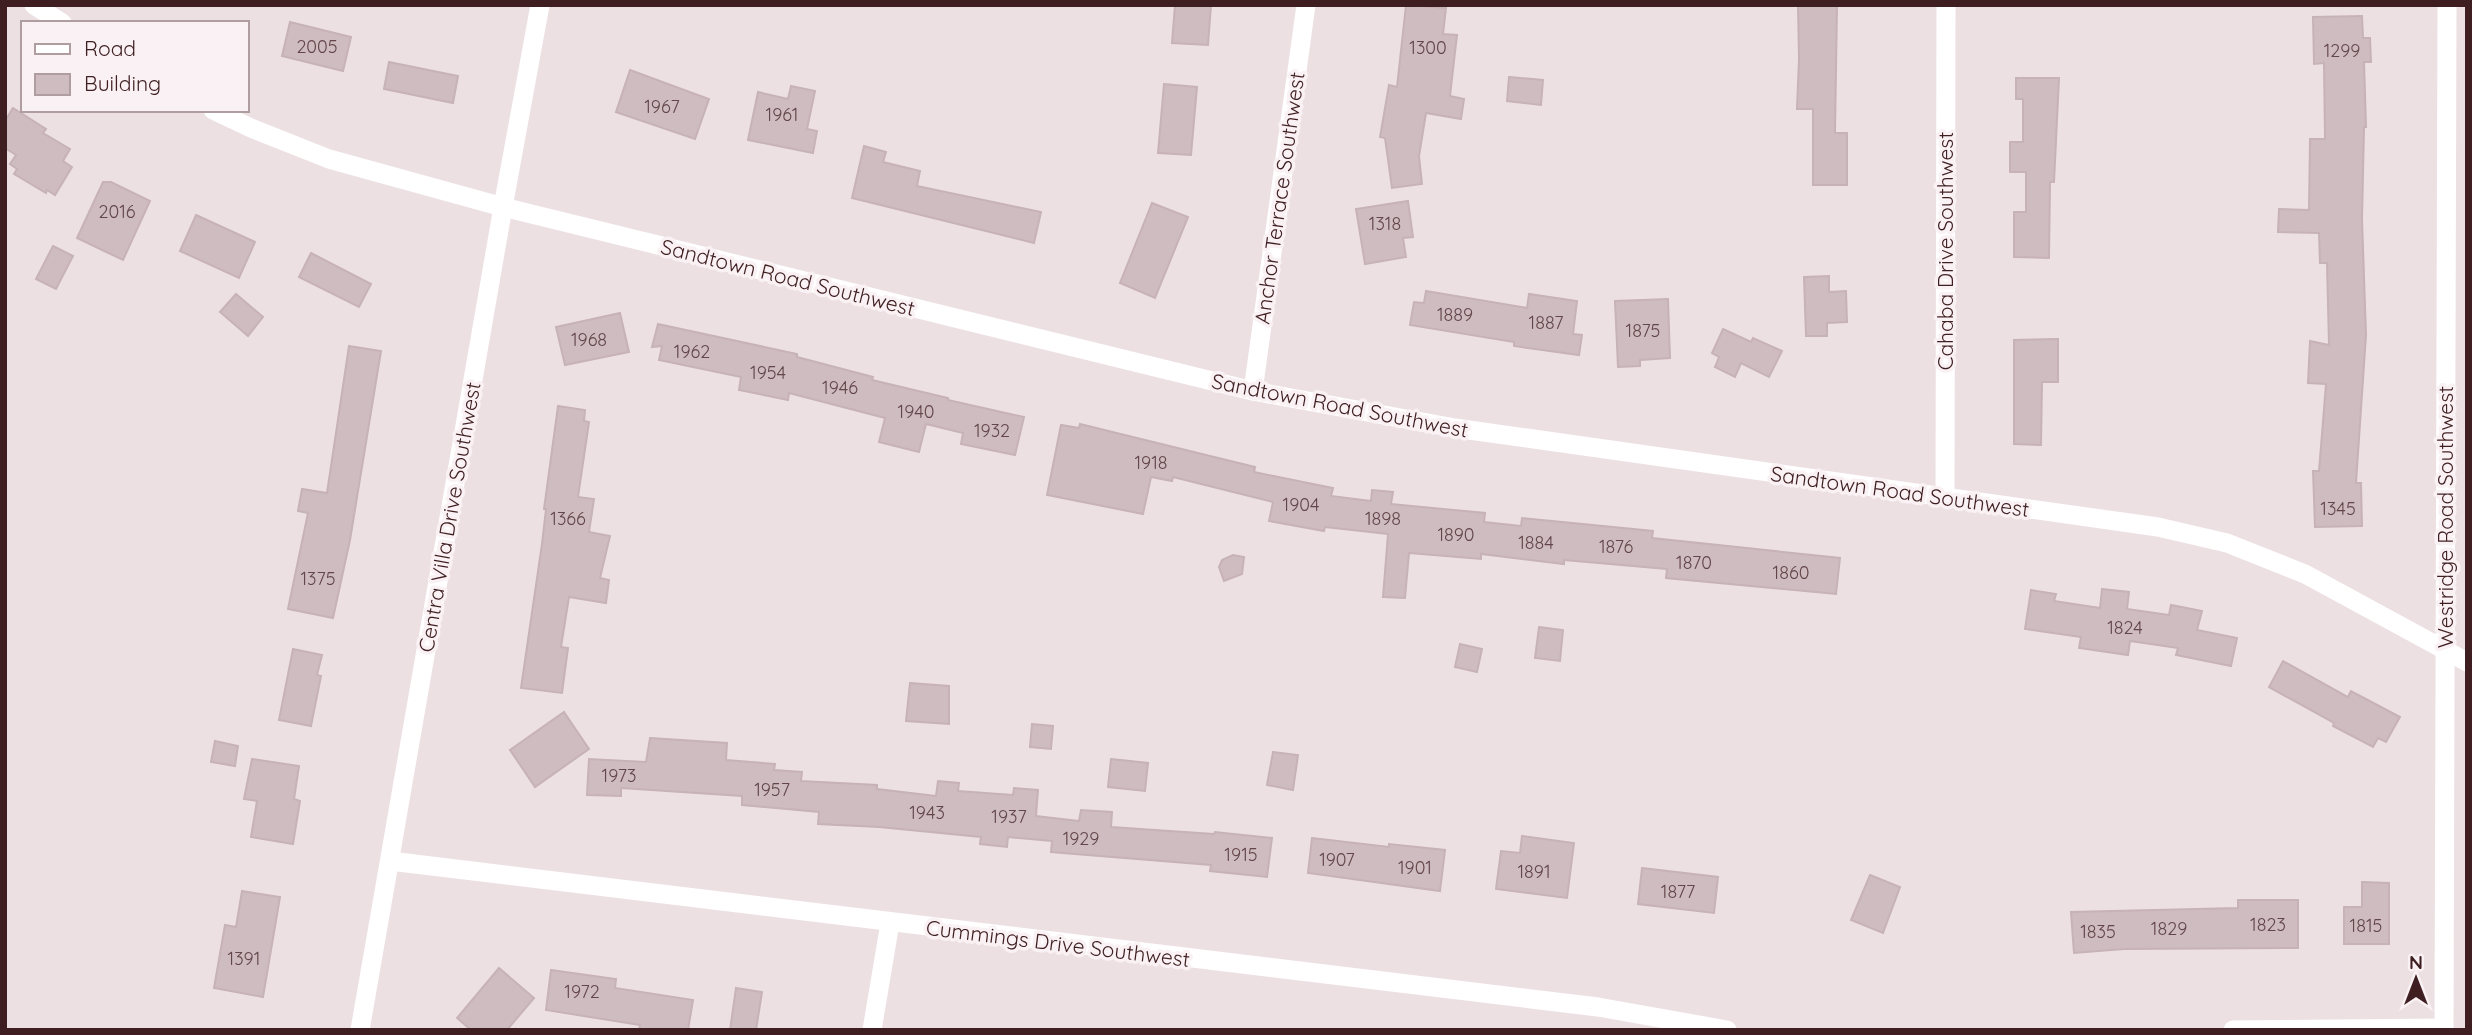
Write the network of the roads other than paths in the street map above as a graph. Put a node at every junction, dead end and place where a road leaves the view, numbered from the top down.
1 (34, 5) edge
2 (540, 5) edge
3 (1306, 5) edge
4 (1946, 5) edge
5 (2447, 5) edge
6 (59, 21) edge
7 (217, 112) edge
8 (2467, 197) edge
9 (2446, 201) junction
10 (503, 207) junction
11 (1253, 391) junction
12 (1945, 497) junction
13 (2444, 650) junction
14 (2467, 662) edge
15 (390, 861) junction
16 (891, 923) junction
17 (1701, 1028) edge
18 (2444, 1029) edge
19 (360, 1030) edge
20 (872, 1030) edge
21 (1727, 1030) edge
22 (2233, 1030) edge

1 - 6 street
2 - 10 street, Centra Villa Drive Southwest
3 - 11 street, Anchor Terrace Southwest
4 - 12 street, Cahaba Drive Southwest
5 - 9 street, Westridge Road Southwest
7 - 10 street, Sandtown Road Southwest
8 - 9 street
9 - 13 street, Westridge Road Southwest
10 - 11 street, Sandtown Road Southwest
10 - 15 street, Centra Villa Drive Southwest
11 - 12 street, Sandtown Road Southwest
12 - 13 street, Sandtown Road Southwest
13 - 14 street, Sandtown Road Southwest
13 - 18 street, Westridge Road Southwest
15 - 16 street, Cummings Drive Southwest
15 - 19 street, Centra Villa Drive Southwest
16 - 17 street, Cummings Drive Southwest
16 - 20 street
17 - 21 street, Cummings Drive Southwest
18 - 22 street

